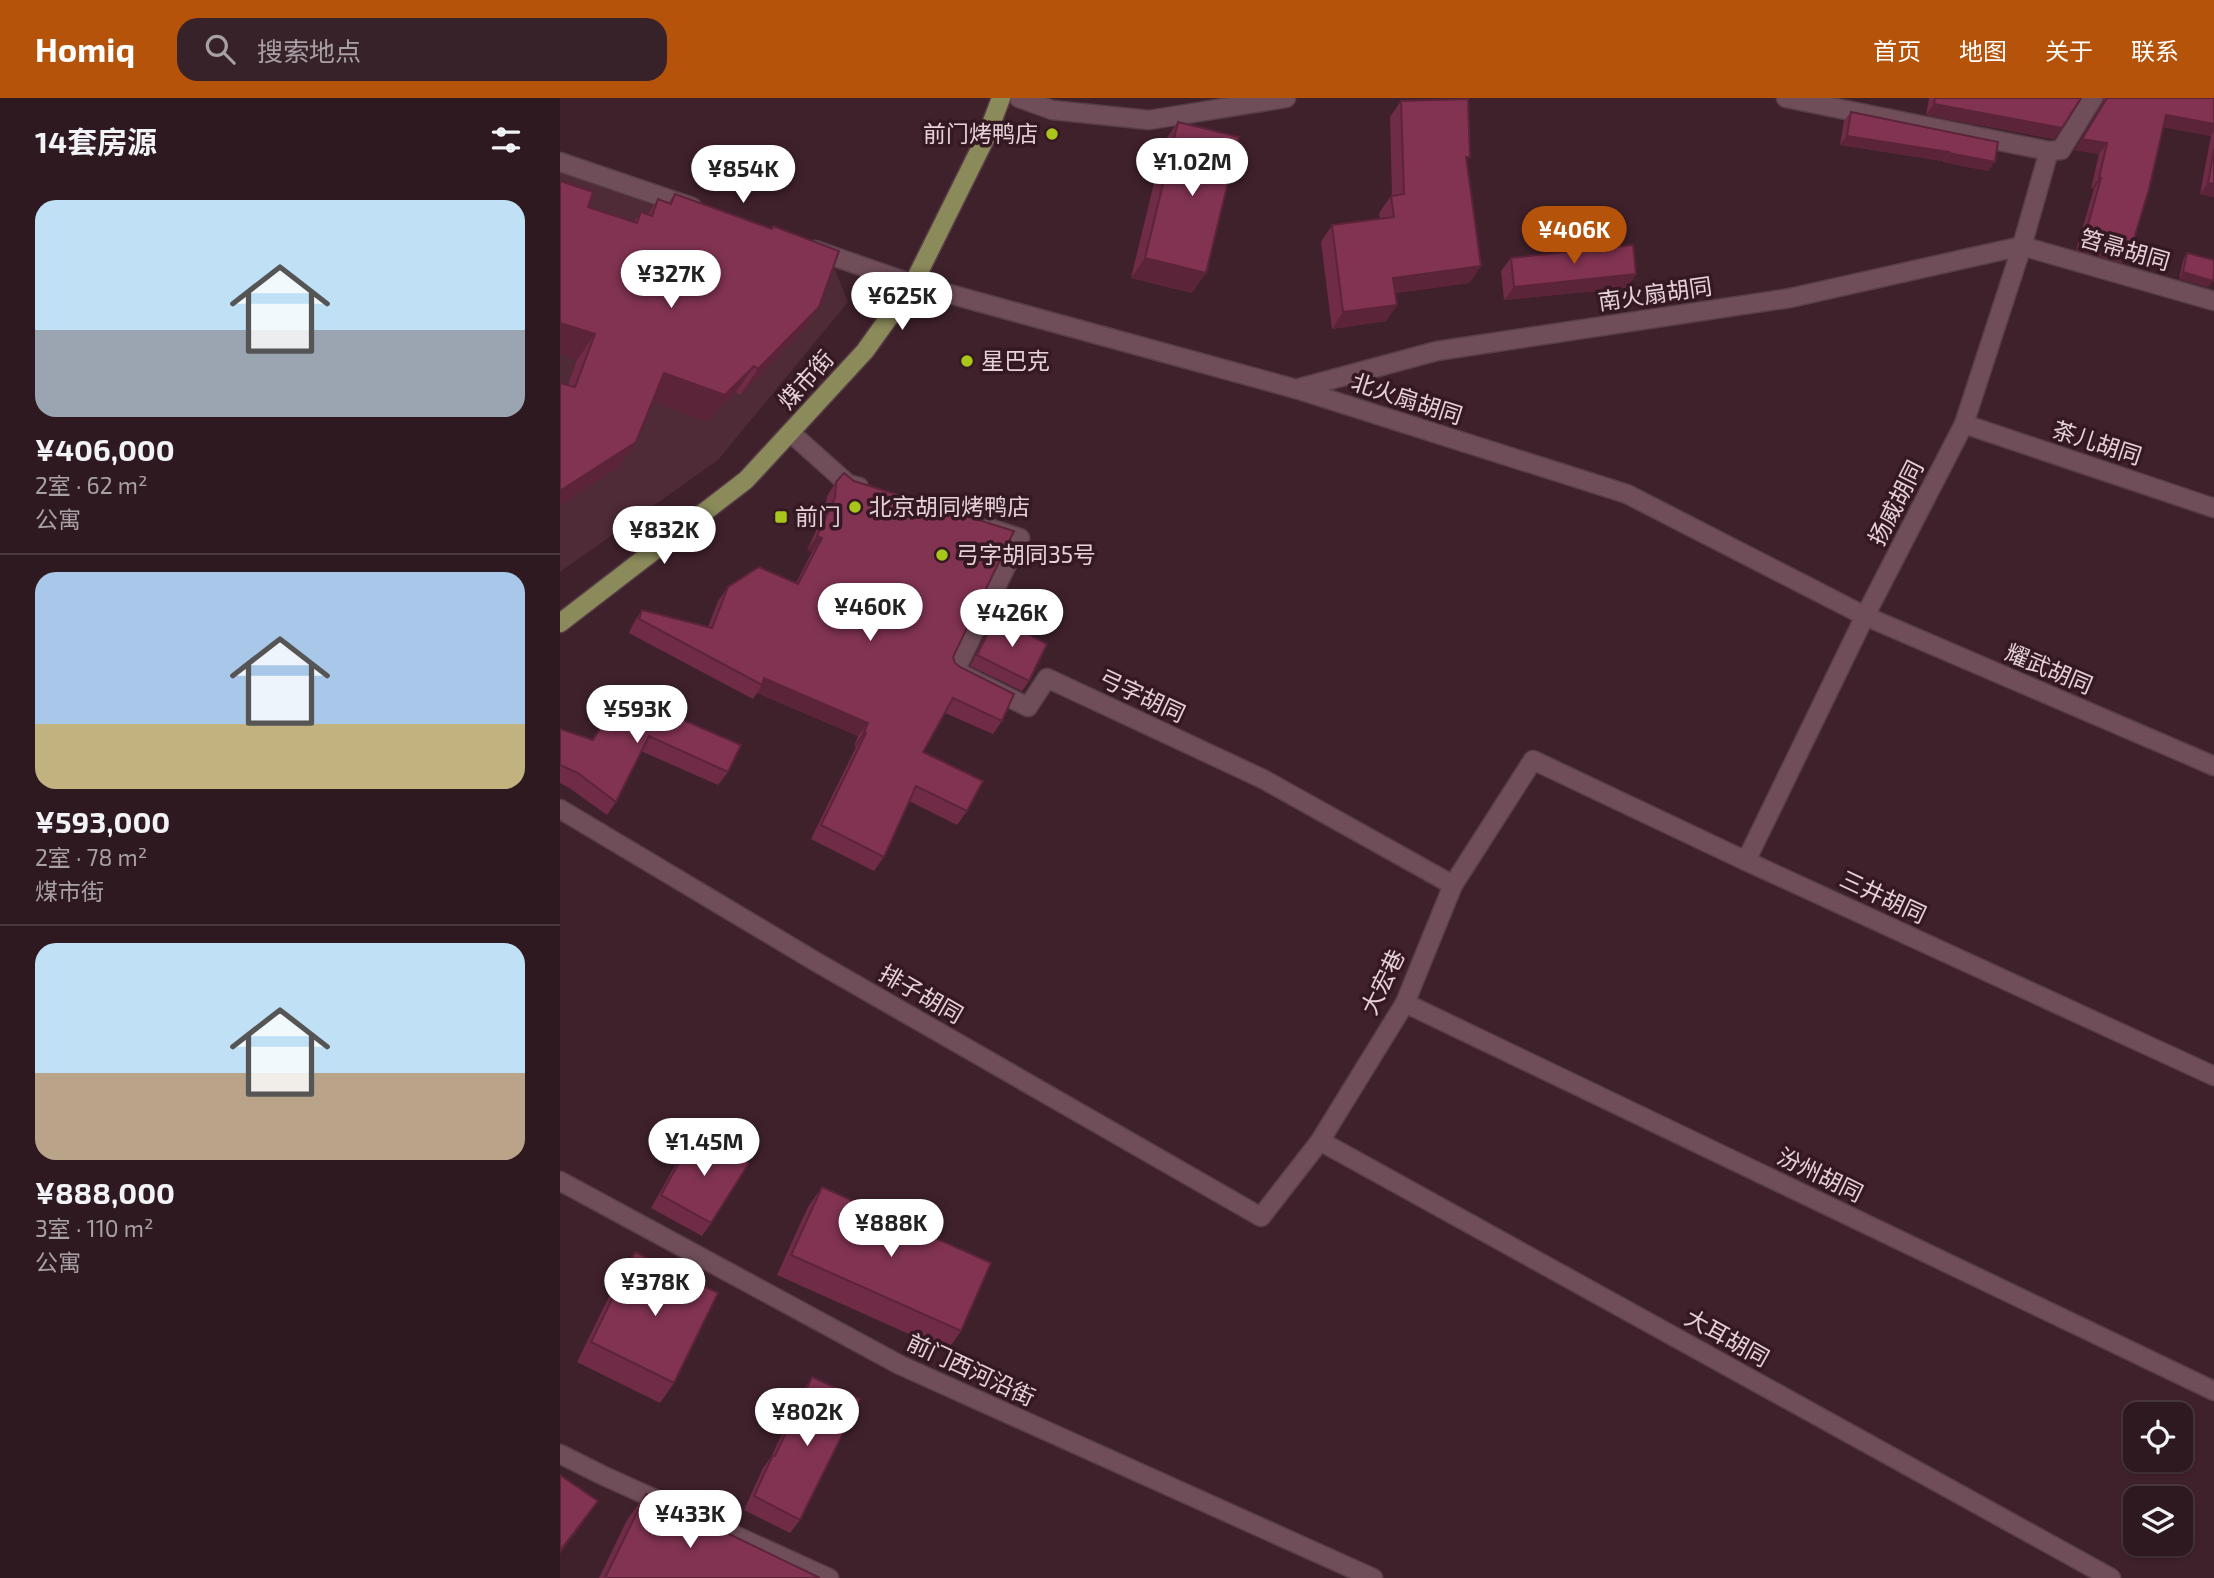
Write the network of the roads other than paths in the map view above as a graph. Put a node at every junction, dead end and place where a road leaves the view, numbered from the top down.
1 (1001, 98) edge
2 (1019, 98) edge
3 (1286, 98) edge
4 (1786, 98) edge
5 (2093, 98) edge
6 (2049, 151) junction
7 (560, 162) edge
8 (704, 211) edge
9 (795, 243) edge
10 (2022, 246) junction
11 (913, 284) junction
12 (2214, 301) edge
13 (1296, 390) junction
14 (1964, 424) junction
15 (791, 433) junction
16 (874, 492) edge
17 (2214, 508) edge
18 (967, 522) edge
19 (1865, 617) junction
20 (560, 623) edge
21 (1533, 760) joint
22 (2214, 766) edge
23 (560, 809) edge
24 (1746, 861) junction
25 (1452, 885) junction
26 (1405, 1003) junction
27 (2214, 1076) edge
28 (1320, 1141) junction
29 (560, 1181) edge
30 (1261, 1217) joint
31 (2214, 1391) edge
32 (560, 1454) edge
33 (829, 1578) edge
34 (1373, 1578) edge
35 (2111, 1578) edge

1 - 11 main road, 煤市街
2 - 3 street
4 - 6 street
5 - 6 street
6 - 10 street, 扬威胡同
7 - 8 street
9 - 11 street, 北火扇胡同
10 - 12 street, 笤帚胡同
10 - 13 street, 南火扇胡同
10 - 14 street, 扬威胡同
11 - 13 street, 北火扇胡同
11 - 15 main road, 煤市街
13 - 19 street, 北火扇胡同
14 - 17 street, 茶儿胡同
14 - 19 street, 扬威胡同
15 - 16 street
15 - 20 main road, 煤市街
18 - 25 street, 弓字胡同
19 - 22 street, 耀武胡同
19 - 24 street, 扬威胡同
21 - 24 street, 三井胡同
21 - 25 street, 大宏巷
23 - 30 street, 排子胡同
24 - 27 street, 三井胡同
25 - 26 street, 大宏巷
26 - 28 street, 大宏巷
26 - 31 street, 汾州胡同
28 - 30 street, 大宏巷
28 - 35 street, 大耳胡同
29 - 34 street, 前门西河沿街
32 - 33 street

